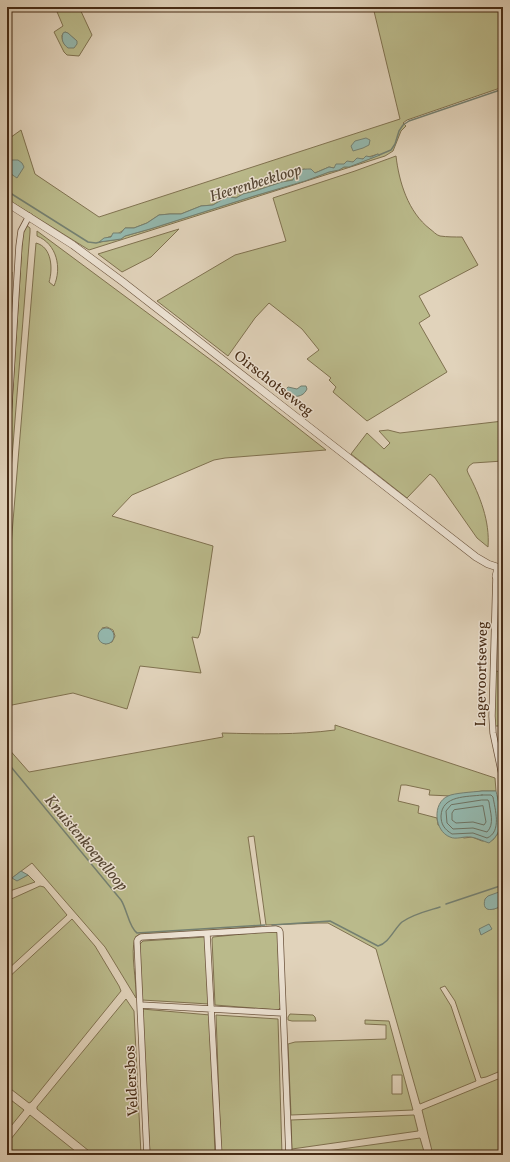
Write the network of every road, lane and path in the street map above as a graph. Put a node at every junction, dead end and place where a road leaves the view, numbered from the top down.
1 (7, 203) edge
2 (29, 216) junction
3 (7, 437) edge
4 (500, 569) edge
5 (496, 576) joint
6 (503, 780) edge
7 (207, 934) junction
8 (140, 1005) junction
9 (212, 1010) junction
10 (283, 1013) junction
11 (147, 1155) edge
12 (219, 1155) edge
13 (289, 1155) edge

1 - 2 street, Oirschotseweg
2 - 3 street
2 - 4 street, Oirschotseweg
4 - 5 street, Lagevoortseweg
5 - 6 street, Lagevoortseweg
7 - 8 street, Veldersbos
7 - 9 street
7 - 10 street, Veldersbos
8 - 9 street
8 - 11 street, Veldersbos
9 - 10 street
9 - 12 street
10 - 13 street, Veldersbos

